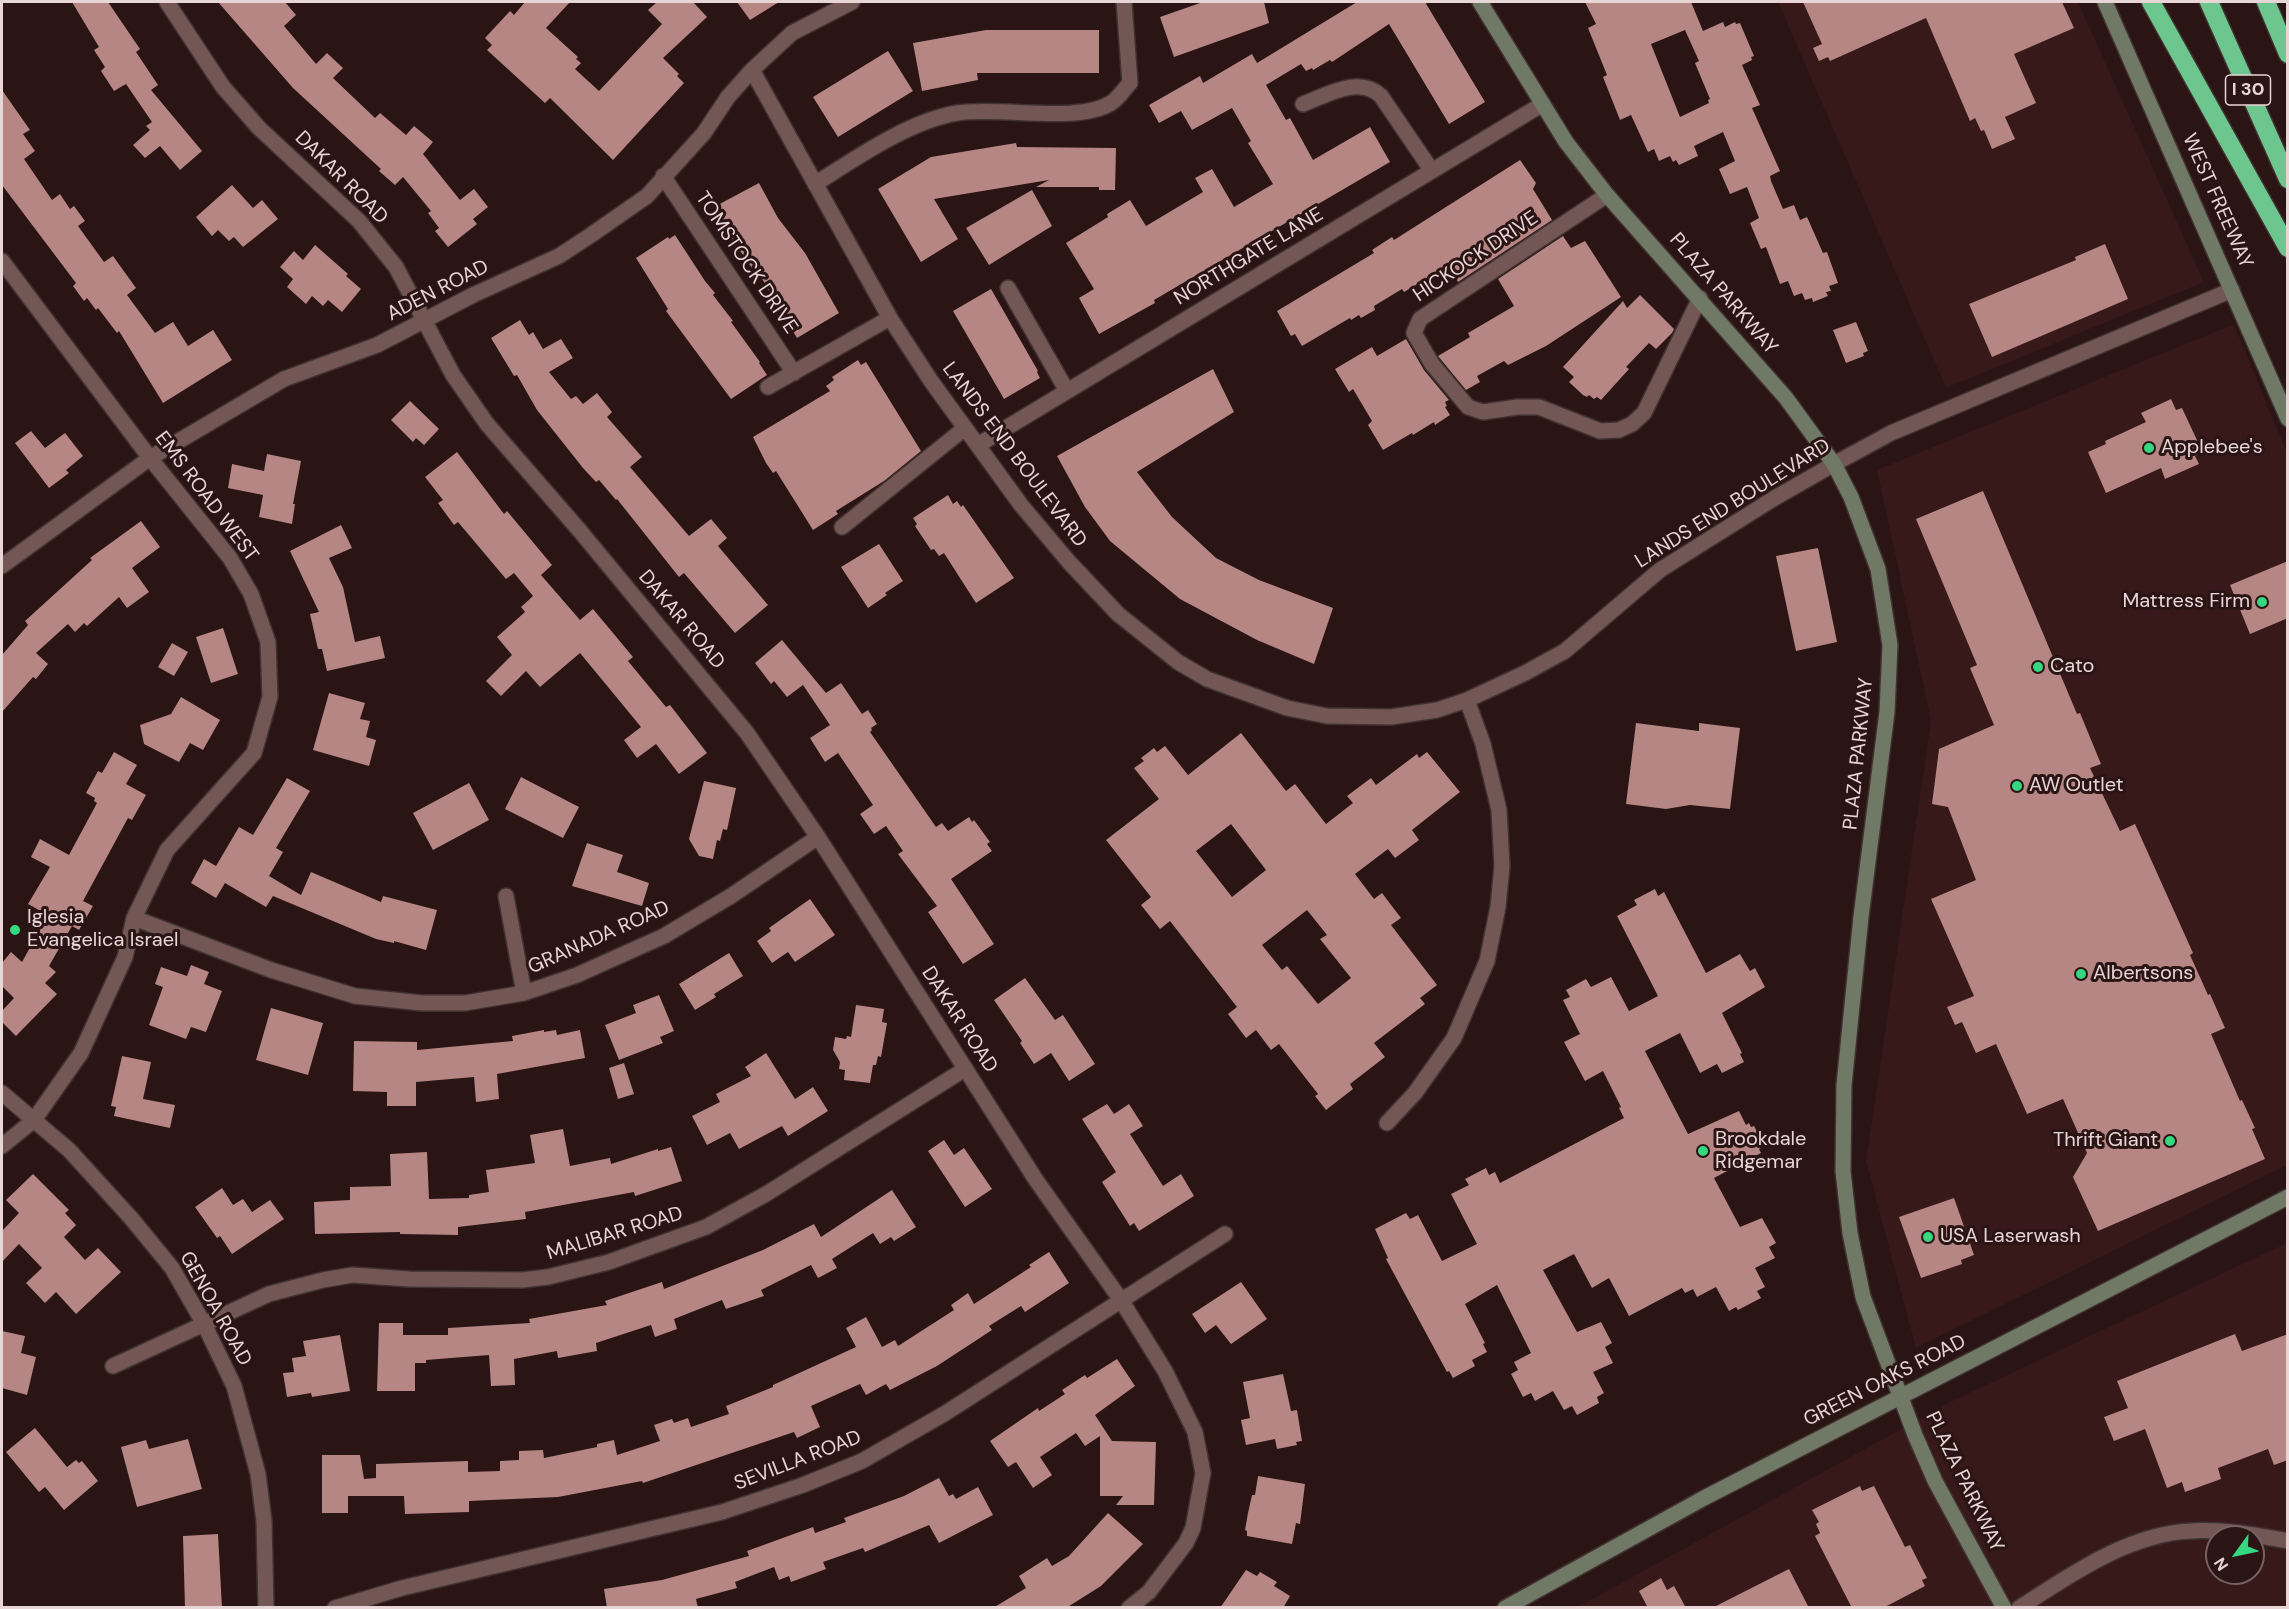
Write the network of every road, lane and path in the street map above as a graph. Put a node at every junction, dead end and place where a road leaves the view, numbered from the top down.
1 (167, 2) edge
2 (852, 2) edge
3 (1124, 2) edge
4 (1480, 2) edge
5 (2105, 2) edge
6 (2151, 2) edge
7 (2209, 2) edge
8 (2266, 2) edge
9 (2288, 54) edge
10 (752, 70) junction
11 (1303, 104) dead end
12 (1541, 105) junction
13 (1432, 171) junction
14 (663, 176) junction
15 (2288, 179) edge
16 (815, 184) junction
17 (1608, 195) junction
18 (2288, 248) edge
19 (2, 261) edge
20 (1008, 288) dead end
21 (2232, 291) junction
22 (1700, 298) junction
23 (890, 318) junction
24 (424, 321) junction
25 (794, 373) junction
26 (768, 387) dead end
27 (1067, 391) junction
28 (2288, 419) edge
29 (965, 428) junction
30 (978, 445) junction
31 (150, 458) junction
32 (1834, 464) junction
33 (842, 527) dead end
34 (2, 566) edge
35 (1467, 700) junction
36 (818, 837) junction
37 (506, 896) dead end
38 (134, 918) junction
39 (524, 993) junction
40 (965, 1069) junction
41 (2, 1093) edge
42 (34, 1120) junction
43 (1387, 1123) dead end
44 (2, 1146) edge
45 (2288, 1197) edge
46 (1225, 1234) dead end
47 (1121, 1300) junction
48 (204, 1324) junction
49 (113, 1366) dead end
50 (1902, 1397) junction
51 (2288, 1541) edge
52 (266, 1608) edge
53 (335, 1608) edge
54 (1129, 1608) edge
55 (1505, 1608) edge
56 (2004, 1608) edge
57 (2019, 1608) edge

1 - 24 street, DAKAR ROAD
2 - 10 street, ADEN ROAD
3 - 16 street
4 - 12 street, PLAZA PARKWAY
5 - 21 street, WEST FREEWAY
6 - 18 highway
7 - 15 highway, I 30
8 - 9 highway, I 30
10 - 14 street, ADEN ROAD
10 - 16 street, LANDS END BOULEVARD
11 - 13 street
12 - 13 street, NORTHGATE LANE
12 - 17 street, PLAZA PARKWAY
13 - 27 street, NORTHGATE LANE
14 - 24 street, ADEN ROAD
14 - 25 street, TOMSTOCK DRIVE
16 - 23 street, LANDS END BOULEVARD
17 - 22 street, PLAZA PARKWAY
17 - 22 street, HICKOCK DRIVE
19 - 31 street, EMS ROAD WEST
20 - 27 street
21 - 28 street, WEST FREEWAY
21 - 32 street, LANDS END BOULEVARD
22 - 32 street, PLAZA PARKWAY
23 - 25 street
23 - 29 street, LANDS END BOULEVARD
24 - 31 street, ADEN ROAD
24 - 36 street, DAKAR ROAD
25 - 26 street
27 - 30 street, NORTHGATE LANE
29 - 30 street, LANDS END BOULEVARD
29 - 33 street
30 - 35 street, LANDS END BOULEVARD
31 - 34 street, ADEN ROAD
31 - 38 street, EMS ROAD WEST
32 - 35 street, LANDS END BOULEVARD
32 - 50 street, PLAZA PARKWAY
35 - 43 street
36 - 39 street, GRANADA ROAD
36 - 40 street, DAKAR ROAD
37 - 39 street
38 - 39 street, GRANADA ROAD
38 - 42 street, EMS ROAD WEST
40 - 47 street, DAKAR ROAD
40 - 48 street, MALIBAR ROAD
41 - 42 street, GENOA ROAD
42 - 44 street, EMS ROAD WEST
42 - 48 street, GENOA ROAD
45 - 50 street, GREEN OAKS ROAD
46 - 47 street, SEVILLA ROAD
47 - 53 street, SEVILLA ROAD
47 - 54 street, DAKAR ROAD
48 - 49 street, MALIBAR ROAD
48 - 52 street, GENOA ROAD
50 - 55 street, GREEN OAKS ROAD
50 - 56 street, PLAZA PARKWAY
51 - 57 street

